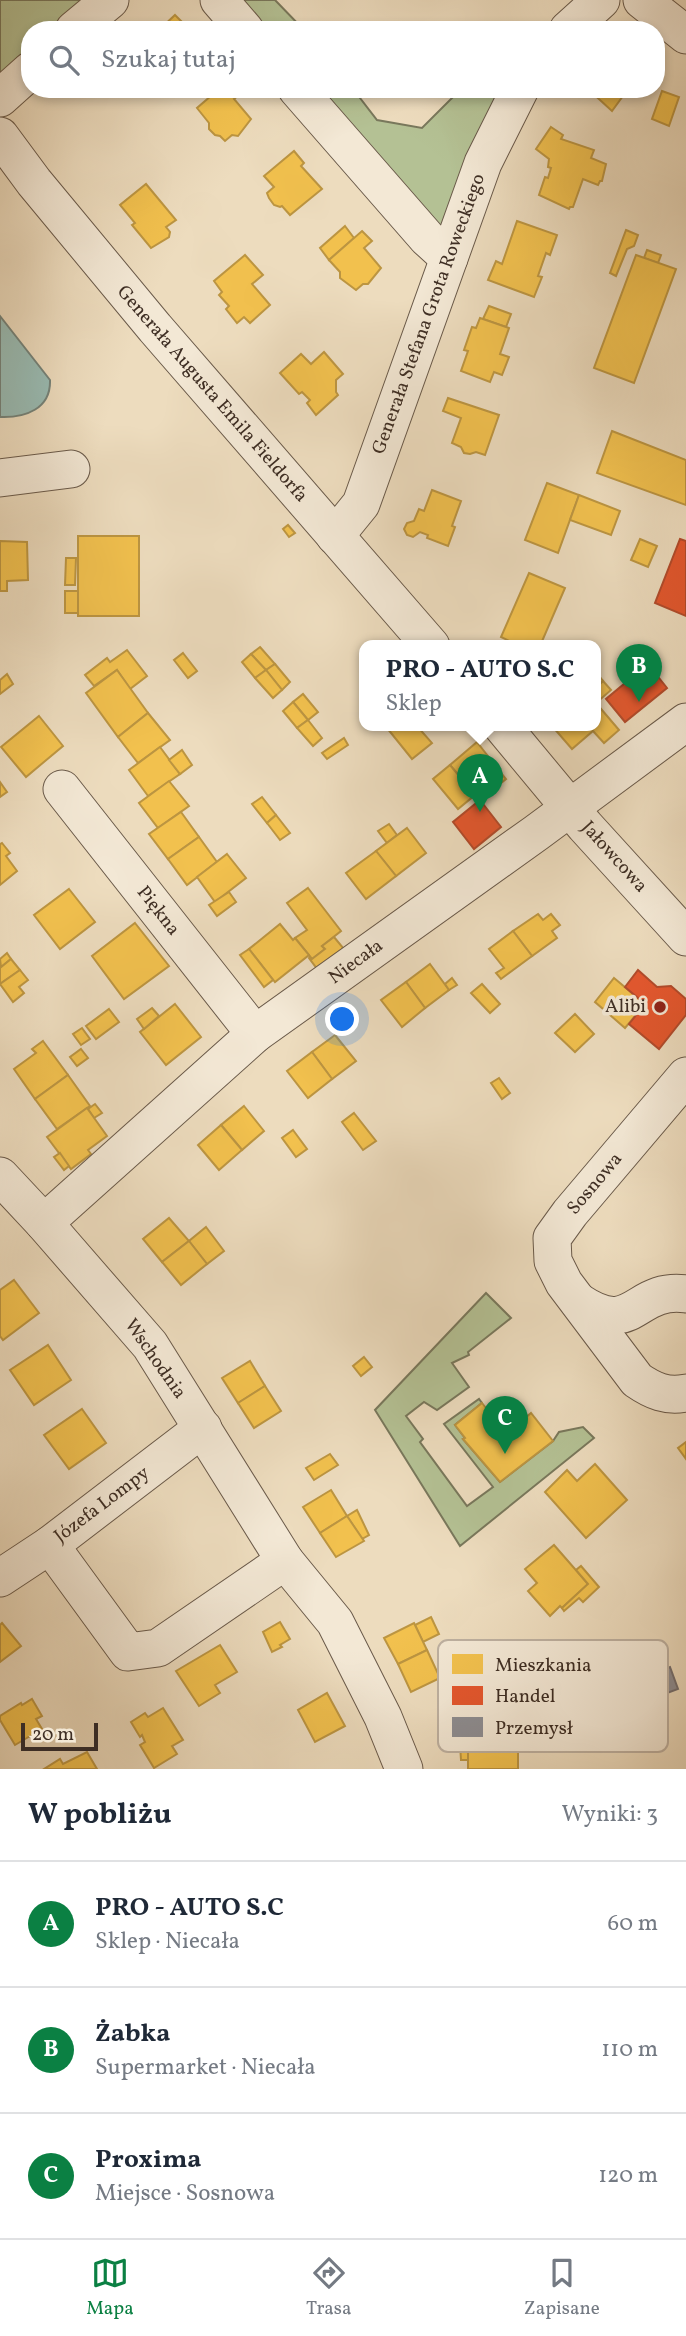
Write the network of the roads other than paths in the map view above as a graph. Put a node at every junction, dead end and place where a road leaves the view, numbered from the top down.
1 (110, 0) edge
2 (219, 0) edge
3 (601, 0) edge
4 (642, 0) edge
5 (85, 21) edge
6 (237, 21) edge
7 (578, 21) edge
8 (686, 35) edge
9 (21, 79) edge
10 (0, 97) edge
11 (305, 98) edge
12 (515, 98) edge
13 (0, 136) edge
14 (449, 258) junction
15 (71, 469) dead end
16 (0, 478) edge
17 (335, 536) junction
18 (426, 640) edge
19 (686, 722) edge
20 (506, 731) edge
21 (62, 789) dead end
22 (570, 808) junction
23 (686, 937) edge
24 (256, 1034) junction
25 (686, 1076) edge
26 (0, 1176) edge
27 (44, 1223) junction
28 (686, 1294) edge
29 (579, 1302) junction
30 (686, 1393) edge
31 (203, 1429) junction
32 (50, 1545) junction
33 (285, 1561) junction
34 (0, 1578) edge
35 (404, 1769) edge

1 - 5 street
2 - 6 street
3 - 7 street
4 - 8 street
9 - 10 street
11 - 14 street
12 - 14 street, Generała Stefana Grota Roweckiego
13 - 17 street, Generała Augusta Emila Fieldorfa
14 - 17 street, Generała Stefana Grota Roweckiego
15 - 16 street
17 - 18 street, Generała Augusta Emila Fieldorfa
19 - 22 street, Niecała
20 - 22 street
21 - 24 street, Piękna
22 - 23 street, Jałowcowa
22 - 24 street, Niecała
24 - 27 street, Niecała
25 - 29 street, Sosnowa
26 - 27 street, Wschodnia
27 - 31 street, Wschodnia
28 - 29 street
29 - 30 street, Sosnowa
31 - 32 street, Józefa Lompy
31 - 33 street, Wschodnia
32 - 33 street
32 - 34 street, Józefa Lompy
33 - 35 street, Wschodnia

